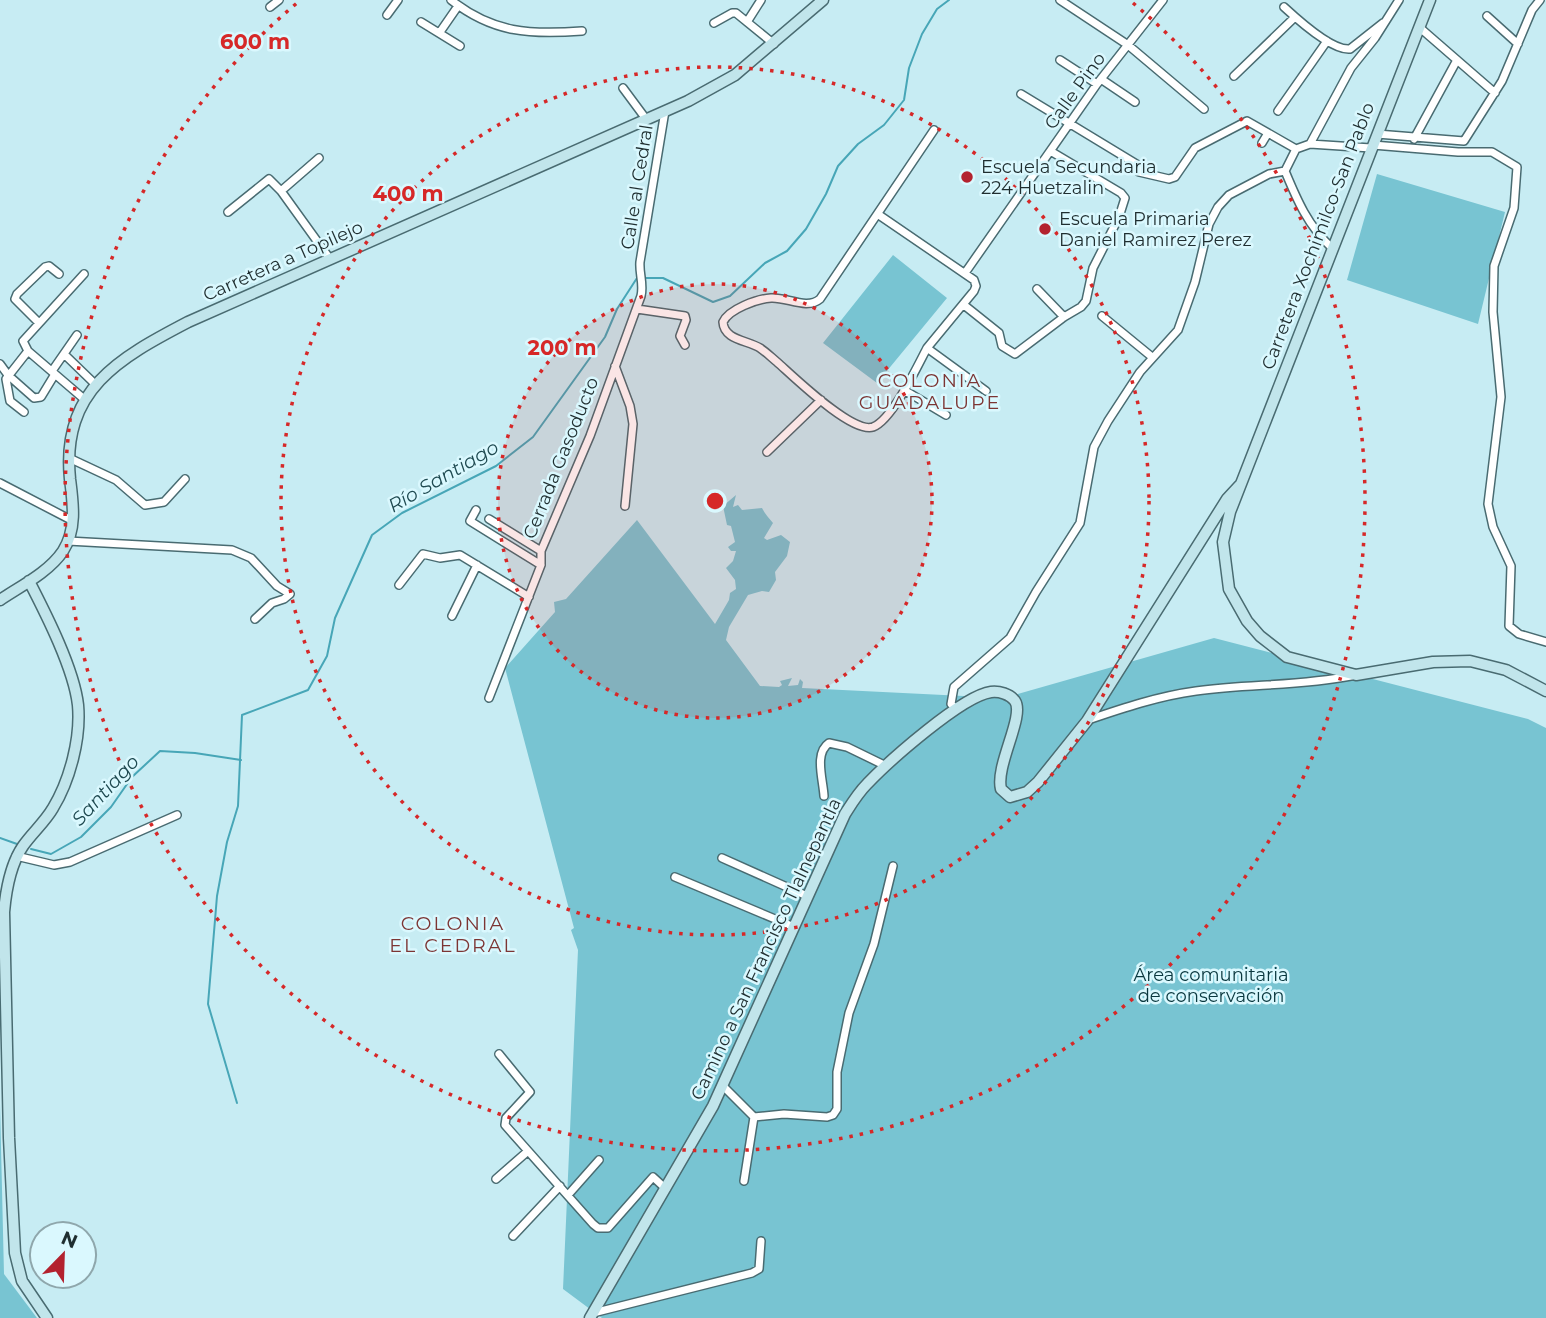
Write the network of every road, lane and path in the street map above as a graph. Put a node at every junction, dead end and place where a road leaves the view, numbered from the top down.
1 (279, 0) edge
2 (398, 0) edge
3 (451, 0) edge
4 (761, 0) edge
5 (823, 0) edge
6 (1060, 0) edge
7 (1430, 0) edge
8 (1540, 0) edge
9 (1161, 1) edge
10 (1397, 1) edge
11 (458, 6) junction
12 (270, 7) dead end
13 (1284, 7) dead end
14 (387, 15) dead end
15 (1488, 16) dead end
16 (1295, 17) junction
17 (1388, 18) junction
18 (421, 22) dead end
19 (747, 22) junction
20 (714, 23) dead end
21 (1419, 27) junction
22 (582, 30) dead end
23 (440, 32) junction
24 (1327, 41) junction
25 (774, 44) junction
26 (1518, 44) junction
27 (1128, 45) junction
28 (460, 46) dead end
29 (1060, 60) dead end
30 (1457, 60) junction
31 (1234, 76) dead end
32 (1099, 82) junction
33 (622, 88) dead end
34 (1495, 93) junction
35 (1021, 94) dead end
36 (1135, 102) dead end
37 (1204, 109) dead end
38 (665, 111) junction
39 (1278, 111) dead end
40 (646, 119) junction
41 (1069, 125) junction
42 (934, 130) dead end
43 (1268, 133) junction
44 (1414, 139) junction
45 (1262, 142) dead end
46 (1374, 142) junction
47 (1310, 144) junction
48 (1296, 149) junction
49 (1052, 152) junction
50 (319, 158) dead end
51 (1285, 171) junction
52 (281, 191) junction
53 (229, 212) dead end
54 (879, 215) junction
55 (1332, 248) junction
56 (330, 259) junction
57 (965, 273) junction
58 (59, 274) dead end
59 (84, 274) dead end
60 (1037, 289) dead end
61 (964, 305) junction
62 (637, 309) junction
63 (1102, 316) dead end
64 (1064, 317) junction
65 (39, 323) junction
66 (77, 335) dead end
67 (685, 345) dead end
68 (927, 348) junction
69 (28, 351) junction
70 (64, 355) junction
71 (1152, 357) junction
72 (0, 364) edge
73 (615, 365) junction
74 (54, 373) junction
75 (8, 375) junction
76 (95, 384) junction
77 (904, 390) junction
78 (986, 391) dead end
79 (84, 399) junction
80 (821, 400) junction
81 (24, 412) dead end
82 (946, 415) dead end
83 (767, 452) dead end
84 (68, 458) junction
85 (185, 480) dead end
86 (0, 483) edge
87 (1240, 485) junction
88 (625, 506) dead end
89 (476, 510) dead end
90 (489, 519) dead end
91 (73, 521) junction
92 (68, 541) junction
93 (541, 551) junction
94 (477, 565) junction
95 (541, 565) junction
96 (29, 581) junction
97 (399, 585) dead end
98 (529, 597) junction
99 (0, 600) edge
100 (452, 616) dead end
101 (255, 619) dead end
102 (1546, 642) edge
103 (1356, 675) junction
104 (1546, 691) edge
105 (489, 698) dead end
106 (956, 709) junction
107 (1087, 721) junction
108 (886, 766) junction
109 (824, 796) dead end
110 (177, 815) dead end
111 (16, 856) junction
112 (722, 858) dead end
113 (893, 866) dead end
114 (675, 877) dead end
115 (807, 896) junction
116 (794, 927) junction
117 (499, 1054) dead end
118 (722, 1085) junction
119 (754, 1117) junction
120 (528, 1151) junction
121 (599, 1160) dead end
122 (496, 1179) dead end
123 (744, 1181) dead end
124 (560, 1186) junction
125 (666, 1189) junction
126 (568, 1195) junction
127 (513, 1236) dead end
128 (761, 1241) dead end
129 (592, 1315) edge
130 (47, 1318) edge

1 - 12 street
2 - 14 street
3 - 11 street
4 - 19 street
5 - 25 street, Carretera a Topilejo
6 - 27 street
7 - 21 street, Carretera Xochimilco-San Pablo
8 - 26 street
9 - 27 street, Calle Pino
10 - 17 street
11 - 22 street
11 - 23 street
13 - 16 street
15 - 26 street
16 - 24 street
16 - 31 street
17 - 24 street
17 - 47 street
18 - 23 street
19 - 20 street
19 - 25 street
21 - 30 street
21 - 46 street, Carretera Xochimilco-San Pablo
23 - 28 street
24 - 39 street
25 - 38 street, Carretera a Topilejo
26 - 34 street
27 - 32 street, Calle Pino
27 - 37 street
29 - 32 street
30 - 34 street
30 - 44 street
32 - 36 street
32 - 41 street, Calle Pino
33 - 40 street
34 - 44 street
35 - 41 street
38 - 40 street, Carretera a Topilejo
38 - 62 street, Calle al Cedral
40 - 56 street, Carretera a Topilejo
41 - 43 street
41 - 49 street, Calle Pino
42 - 54 street
43 - 45 street
43 - 48 street
44 - 46 street
46 - 47 street
46 - 55 street, Carretera Xochimilco-San Pablo
46 - 102 street
47 - 48 street
48 - 51 street
49 - 57 street, Calle Pino
49 - 64 street
50 - 52 street
51 - 55 street
51 - 71 street
52 - 53 street
52 - 56 street
54 - 57 street
54 - 80 street
55 - 87 street, Carretera Xochimilco-San Pablo
56 - 76 street, Carretera a Topilejo
57 - 61 street
58 - 65 street
59 - 65 street
60 - 64 street
61 - 64 street
61 - 68 street
62 - 67 street
62 - 73 street, Cerrada Gasoducto
63 - 71 street
65 - 69 street
66 - 70 street
68 - 77 street
68 - 78 street
69 - 74 street
69 - 75 street
70 - 74 street
70 - 76 street
71 - 106 street
72 - 75 street
73 - 88 street
73 - 93 street, Cerrada Gasoducto
74 - 75 street
74 - 79 street
75 - 81 street
76 - 79 street, Carretera a Topilejo
77 - 80 street
77 - 82 street
79 - 84 street, Carretera a Topilejo
80 - 83 street
84 - 85 street
84 - 91 street, Carretera a Topilejo
86 - 91 street
87 - 103 street, Carretera Xochimilco-San Pablo
87 - 107 street, Camino a San Francisco Tlalnepantla
89 - 95 street
90 - 93 street
91 - 92 street, Carretera a Topilejo
92 - 96 street, Carretera a Topilejo
92 - 101 street
93 - 95 street, Cerrada Gasoducto
94 - 97 street
94 - 98 street
94 - 100 street
95 - 98 street, Cerrada Gasoducto
96 - 99 street, Carretera a Topilejo
96 - 111 street
98 - 105 street, Cerrada Gasoducto
103 - 104 street
103 - 107 street
106 - 107 street, Camino a San Francisco Tlalnepantla
106 - 108 street, Camino a San Francisco Tlalnepantla
108 - 109 street
108 - 115 street, Camino a San Francisco Tlalnepantla
110 - 111 street
111 - 130 street
112 - 115 street
113 - 119 street
114 - 116 street
115 - 116 street, Camino a San Francisco Tlalnepantla
116 - 118 street, Camino a San Francisco Tlalnepantla
117 - 120 street
118 - 119 street
118 - 125 street, Camino a San Francisco Tlalnepantla
119 - 123 street
120 - 122 street
120 - 124 street
121 - 126 street
124 - 126 street
124 - 127 street
125 - 126 street
125 - 129 street, Camino a San Francisco Tlalnepantla
128 - 129 street

